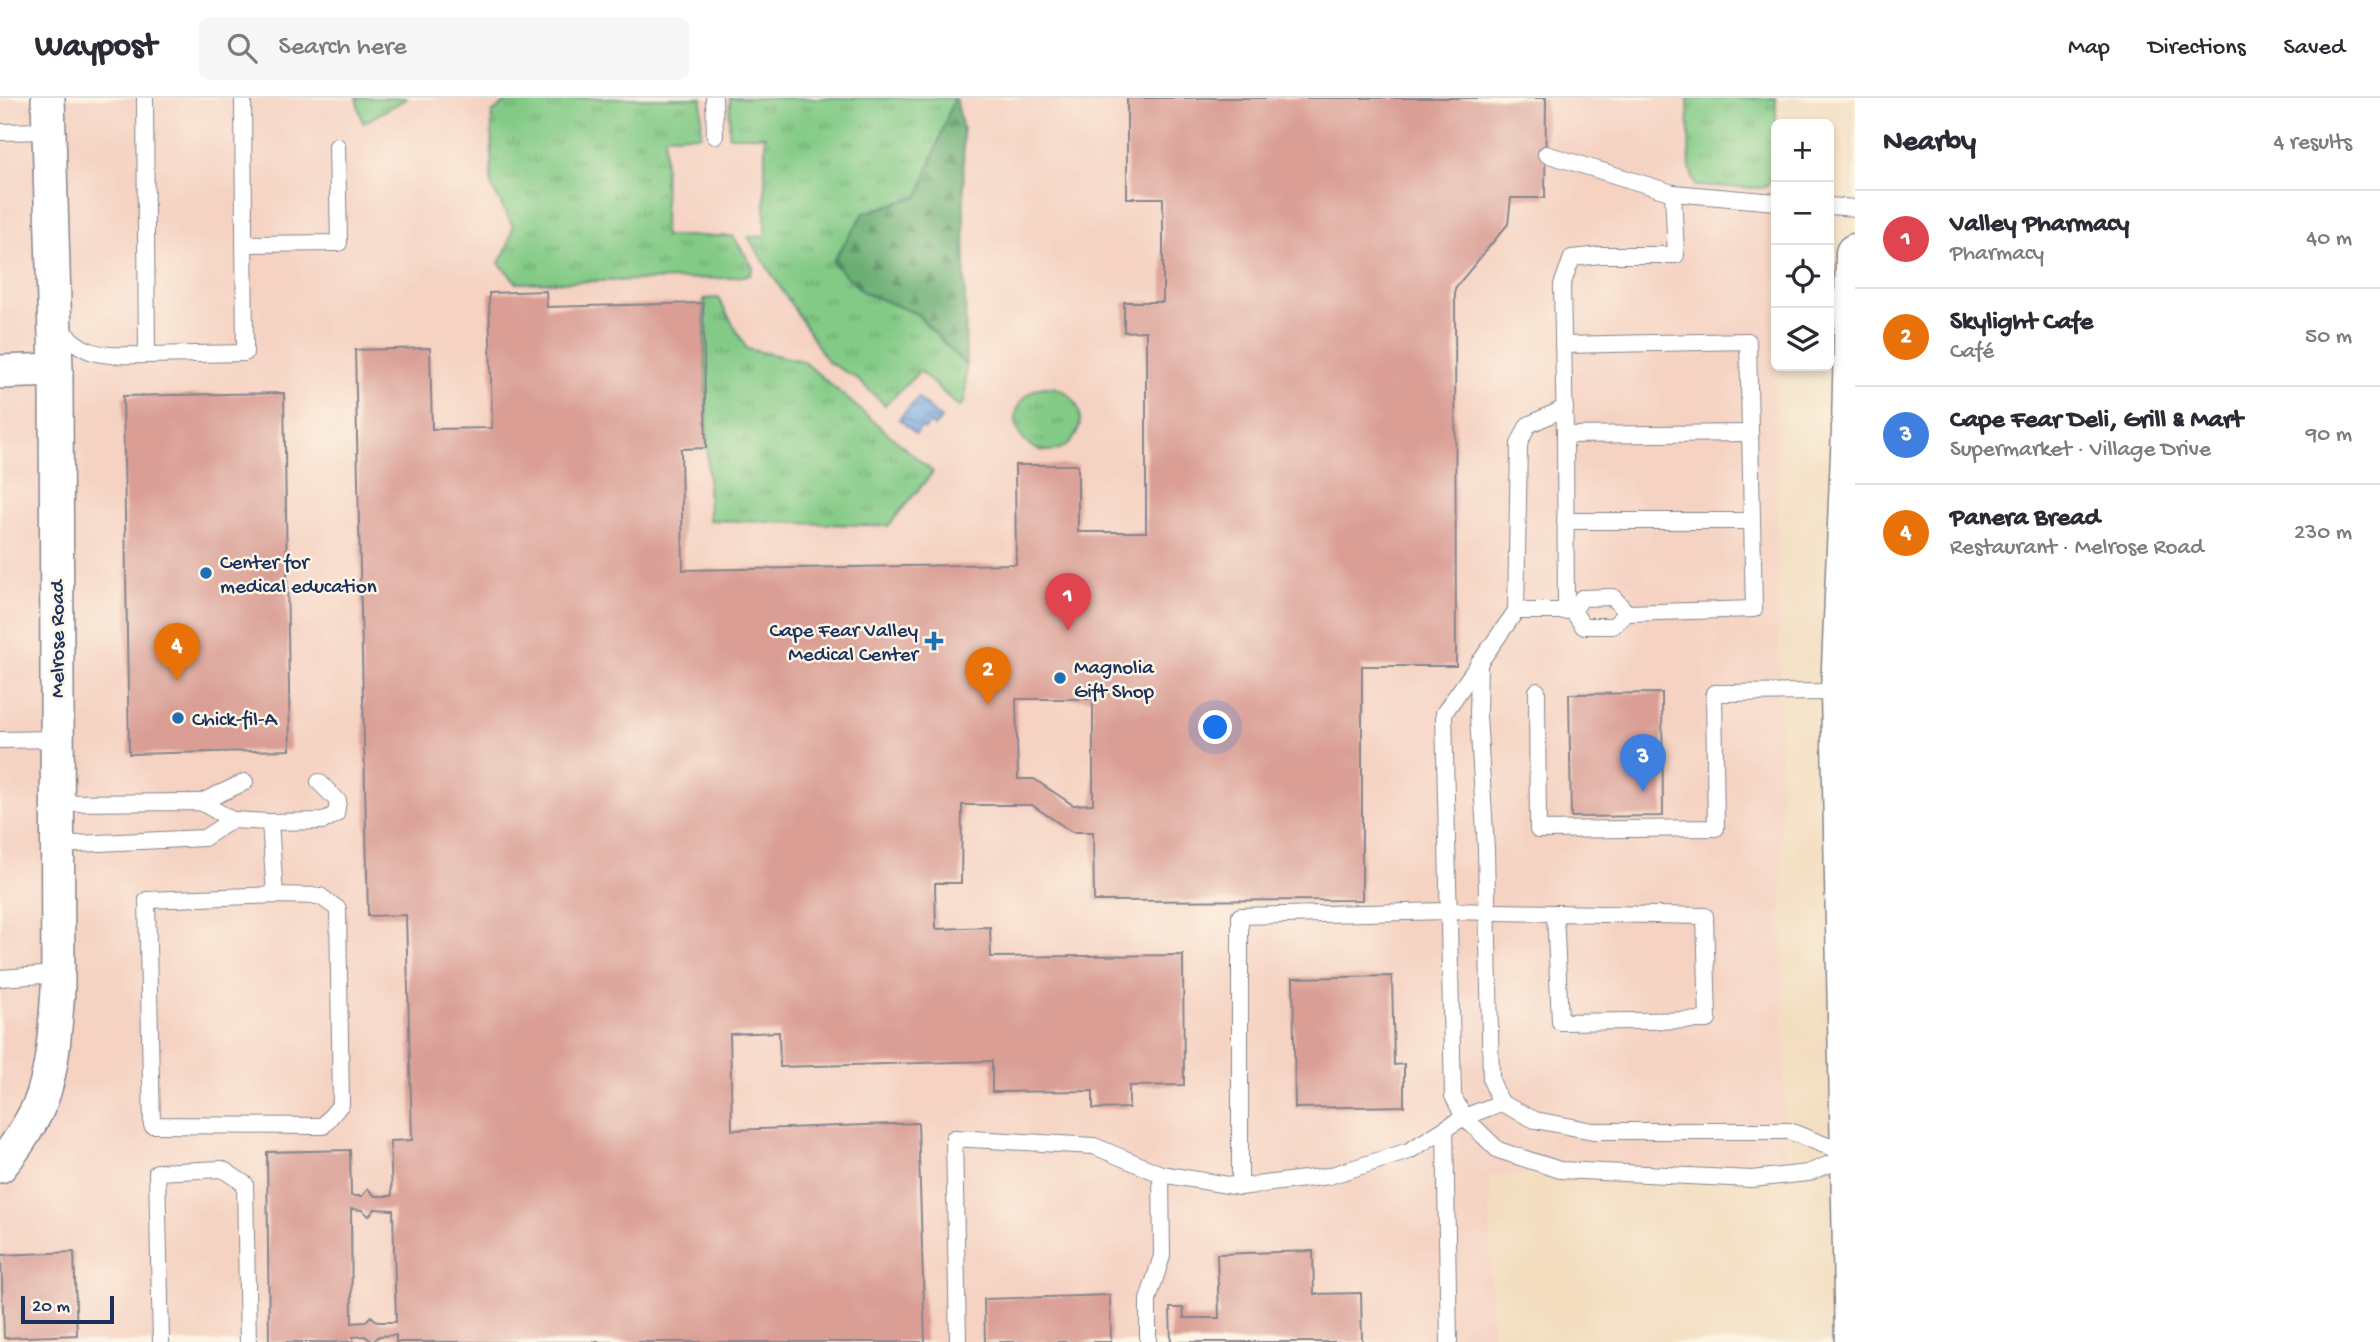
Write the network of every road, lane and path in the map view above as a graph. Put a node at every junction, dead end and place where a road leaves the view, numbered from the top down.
1 (48, 98) edge
2 (145, 98) edge
3 (243, 98) edge
4 (714, 98) edge
5 (49, 131) junction
6 (0, 132) edge
7 (715, 136) dead end
8 (337, 146) dead end
9 (1546, 154) dead end
10 (1673, 193) junction
11 (1771, 202) edge
12 (1834, 206) edge
13 (1855, 208) edge
14 (244, 244) junction
15 (1855, 253) edge
16 (53, 321) junction
17 (1563, 345) junction
18 (147, 355) junction
19 (56, 370) junction
20 (0, 372) edge
21 (1565, 408) junction
22 (1853, 429) edge
23 (1750, 433) junction
24 (1565, 435) junction
25 (1565, 520) junction
26 (1752, 521) junction
27 (1516, 611) junction
28 (1569, 611) junction
29 (1627, 613) junction
30 (1479, 662) junction
31 (1537, 691) dead end
32 (1840, 692) junction
33 (57, 738) junction
34 (0, 740) edge
35 (245, 782) dead end
36 (320, 782) dead end
37 (1849, 789) edge
38 (201, 802) junction
39 (57, 803) junction
40 (232, 820) junction
41 (270, 822) junction
42 (56, 845) junction
43 (275, 895) junction
44 (1448, 911) junction
45 (1488, 912) junction
46 (1555, 913) junction
47 (57, 974) junction
48 (0, 978) edge
49 (1501, 1103) junction
50 (1464, 1117) junction
51 (1445, 1129) junction
52 (1853, 1155) edge
53 (0, 1166) edge
54 (1161, 1174) junction
55 (1240, 1187) junction
56 (161, 1342) edge
57 (248, 1342) edge
58 (957, 1342) edge
59 (1148, 1342) edge
60 (1449, 1342) edge
61 (1854, 1342) edge

1 - 5 street, Melrose Road
2 - 18 lane
3 - 14 lane
4 - 7 lane
5 - 6 lane
5 - 16 street, Melrose Road
8 - 14 lane
9 - 10 lane
10 - 11 lane
10 - 17 lane
12 - 13 lane
14 - 18 lane
15 - 22 main road
16 - 18 lane
16 - 19 street, Melrose Road
17 - 21 lane
17 - 23 lane
19 - 20 street
19 - 33 street, Melrose Road
21 - 24 lane
21 - 27 lane
22 - 32 main road
23 - 24 lane
23 - 26 lane
24 - 25 lane
25 - 26 lane
25 - 28 lane
26 - 29 lane
27 - 28 lane
27 - 30 lane
28 - 29 lane
28 - 29 lane
30 - 44 lane
30 - 45 lane
31 - 32 lane
32 - 37 main road
33 - 34 lane
33 - 39 street, Melrose Road
35 - 38 lane
36 - 41 lane
37 - 52 main road
38 - 39 lane
38 - 40 lane
39 - 42 street, Melrose Road
40 - 41 lane
40 - 42 lane
41 - 43 lane
42 - 47 street, Melrose Road
43 - 43 lane
44 - 45 lane
44 - 50 lane
44 - 55 lane
45 - 46 lane
45 - 49 lane
46 - 46 lane
47 - 48 lane
47 - 53 street, Melrose Road
49 - 50 lane
49 - 52 lane
50 - 51 lane
50 - 52 lane
51 - 55 lane
51 - 60 lane
52 - 61 main road
54 - 55 lane
54 - 58 lane
54 - 59 lane
56 - 57 lane

